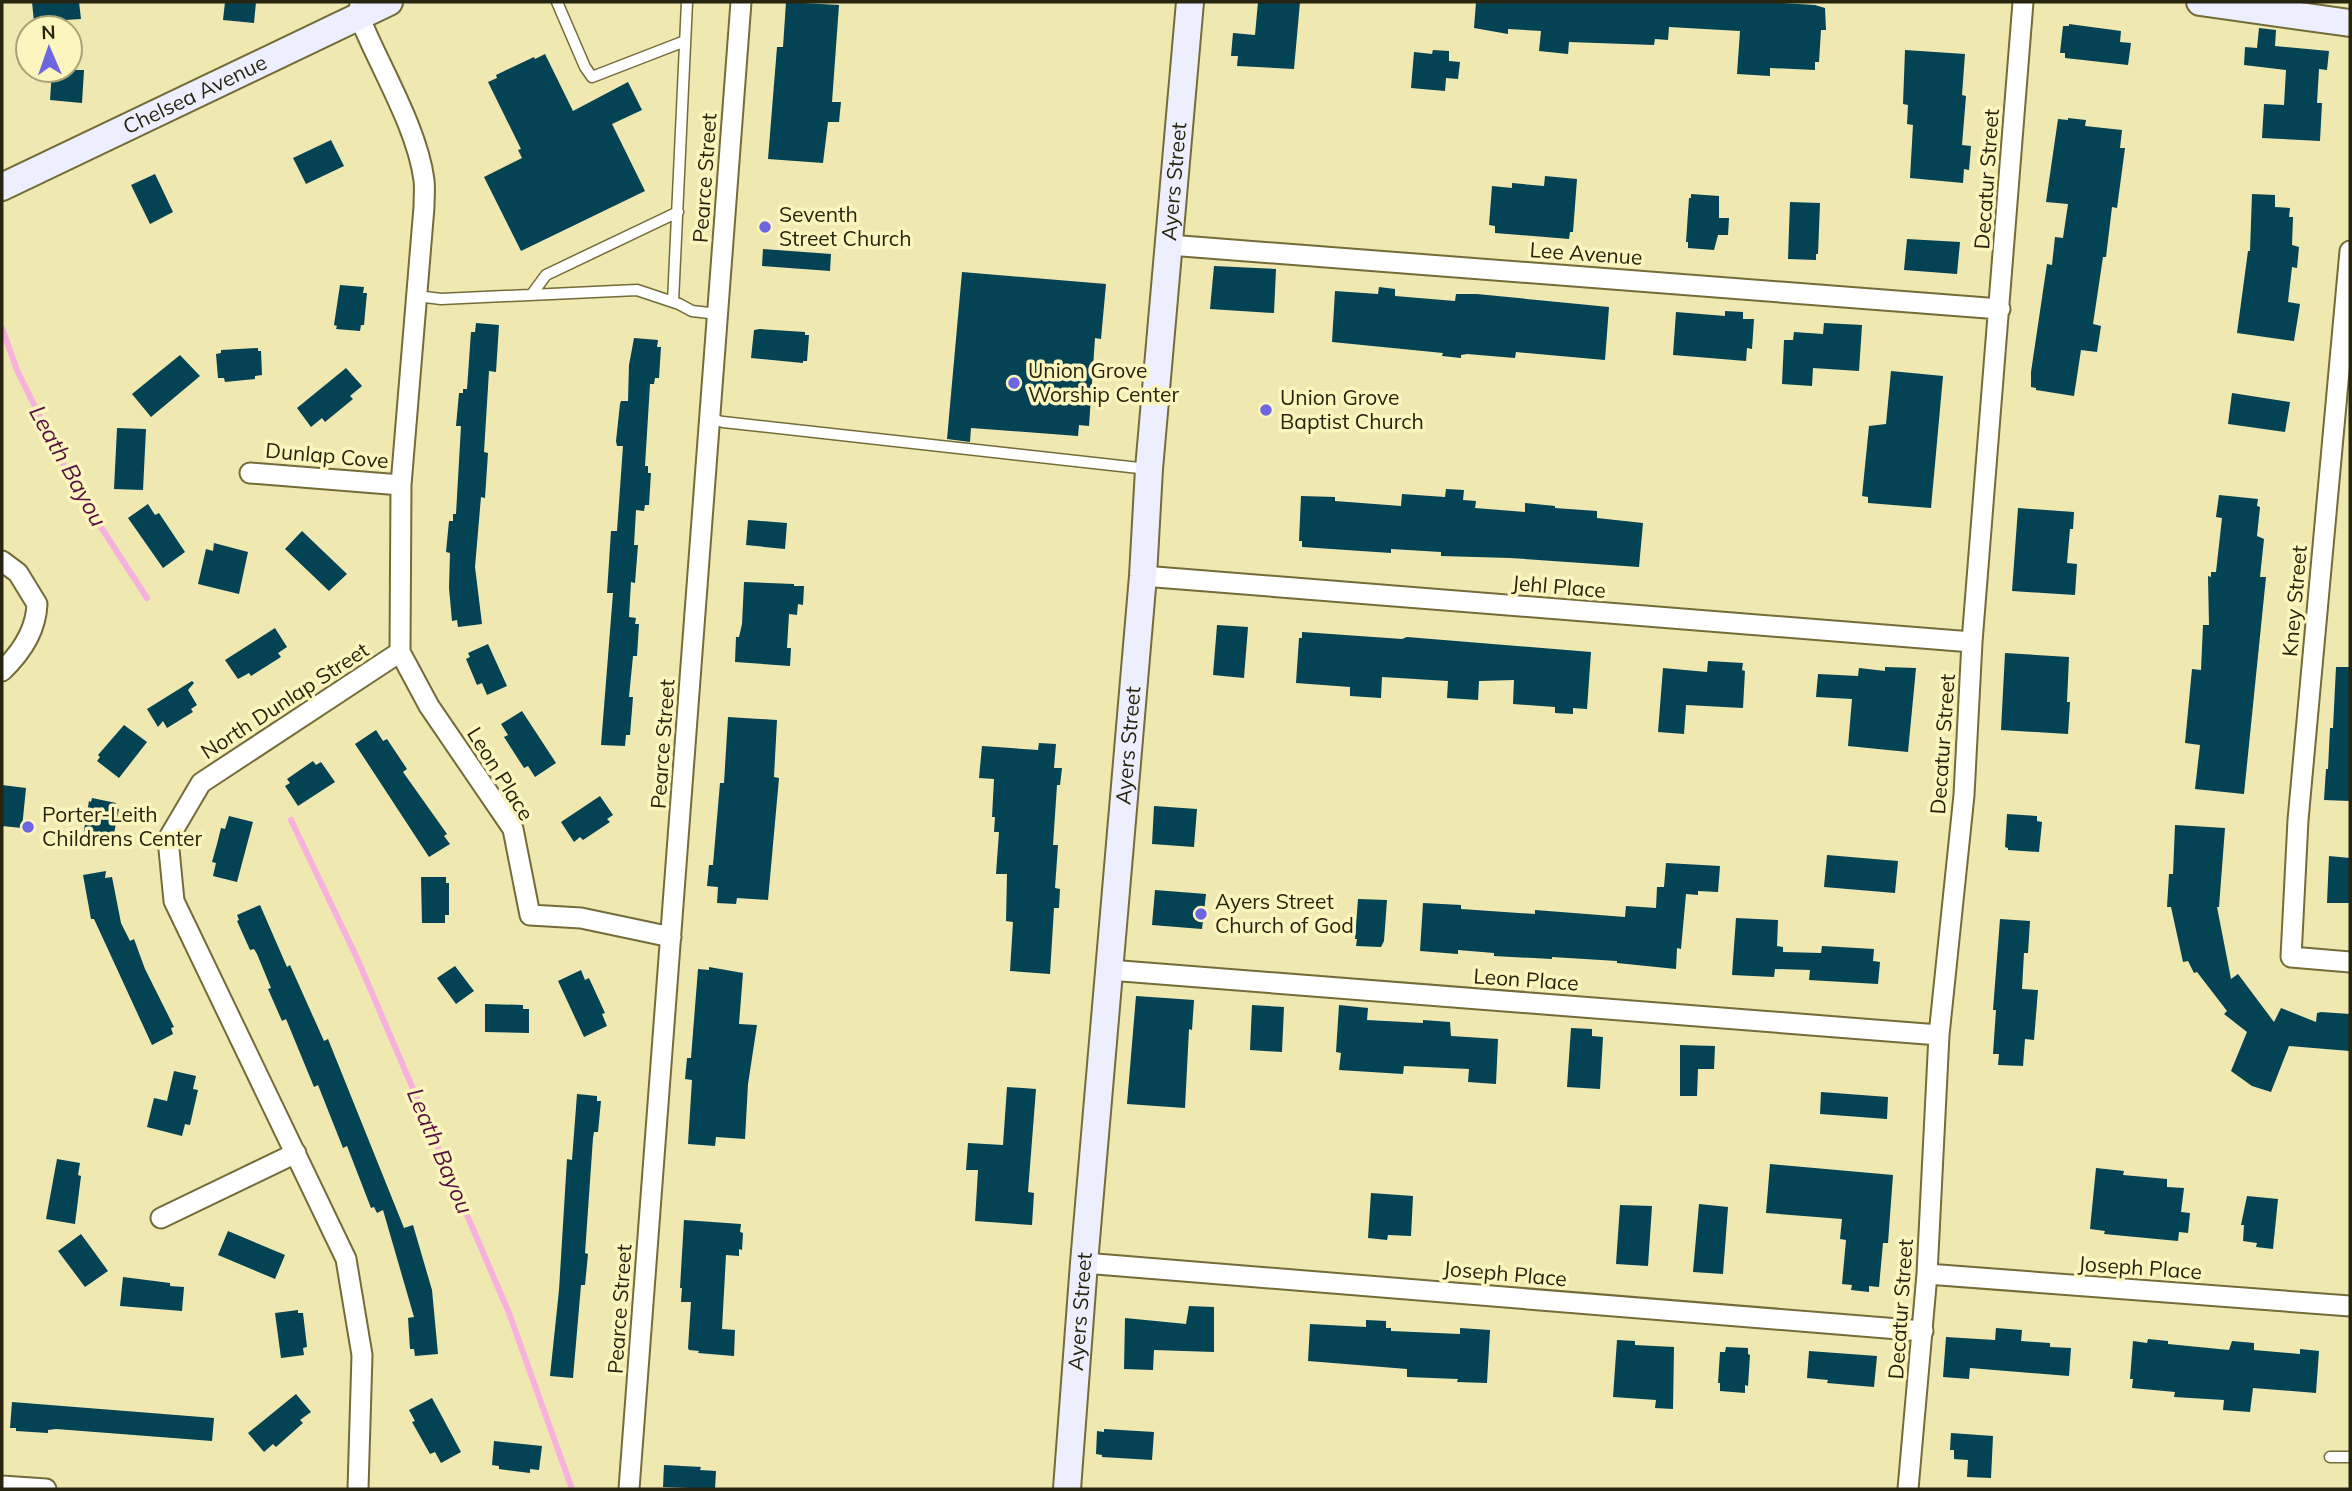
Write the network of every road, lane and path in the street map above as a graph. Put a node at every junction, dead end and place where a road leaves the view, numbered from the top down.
1 (388, 2) edge
2 (557, 2) edge
3 (687, 2) edge
4 (741, 2) edge
5 (1190, 2) edge
6 (2023, 2) edge
7 (2200, 2) edge
8 (360, 9) edge
9 (2350, 23) edge
10 (685, 41) junction
11 (2, 187) edge
12 (678, 212) junction
13 (1169, 245) junction
14 (2350, 251) edge
15 (532, 294) junction
16 (416, 296) junction
17 (673, 302) junction
18 (2000, 309) junction
19 (718, 314) junction
20 (710, 419) junction
21 (1149, 469) junction
22 (250, 472) dead end
23 (401, 485) junction
24 (2, 561) edge
25 (1143, 576) junction
26 (1972, 642) junction
27 (401, 652) junction
28 (2, 671) edge
29 (671, 937) junction
30 (2350, 962) edge
31 (1109, 970) junction
32 (1939, 1035) junction
33 (296, 1153) junction
34 (161, 1218) dead end
35 (1084, 1263) junction
36 (1927, 1274) junction
37 (2350, 1306) edge
38 (1923, 1331) junction
39 (2330, 1457) dead end
40 (2350, 1457) edge
41 (2, 1486) edge
42 (46, 1489) edge
43 (358, 1489) edge
44 (629, 1489) edge
45 (1067, 1489) edge
46 (1908, 1489) edge

1 - 8 street, Chelsea Avenue
2 - 10 lane
3 - 10 lane
4 - 19 street, Pearce Street
5 - 13 street, Ayers Street
6 - 18 street, Decatur Street
7 - 9 street
8 - 11 street, Chelsea Avenue
8 - 16 street, North Dunlap Street
10 - 12 lane
12 - 15 lane
12 - 17 lane
13 - 18 street, Lee Avenue
13 - 21 street, Ayers Street
14 - 30 street, Kney Street
15 - 16 lane
15 - 17 lane
16 - 23 street, North Dunlap Street
17 - 19 lane
18 - 26 street, Decatur Street
19 - 20 street, Pearce Street
20 - 21 lane
20 - 29 street, Pearce Street
21 - 25 street, Ayers Street
22 - 23 street, Dunlap Cove
23 - 27 street, North Dunlap Street
24 - 28 street
25 - 26 street, Jehl Place
25 - 31 street, Ayers Street
26 - 32 street, Decatur Street
27 - 29 street, Leon Place
27 - 33 street, North Dunlap Street
29 - 44 street, Pearce Street
31 - 32 street, Leon Place
31 - 35 street, Ayers Street
32 - 36 street, Decatur Street
33 - 34 street
33 - 43 street, North Dunlap Street
35 - 38 street, Joseph Place
35 - 45 street, Ayers Street
36 - 37 street, Joseph Place
36 - 38 street, Decatur Street
38 - 46 street, Decatur Street
39 - 40 lane
41 - 42 street

